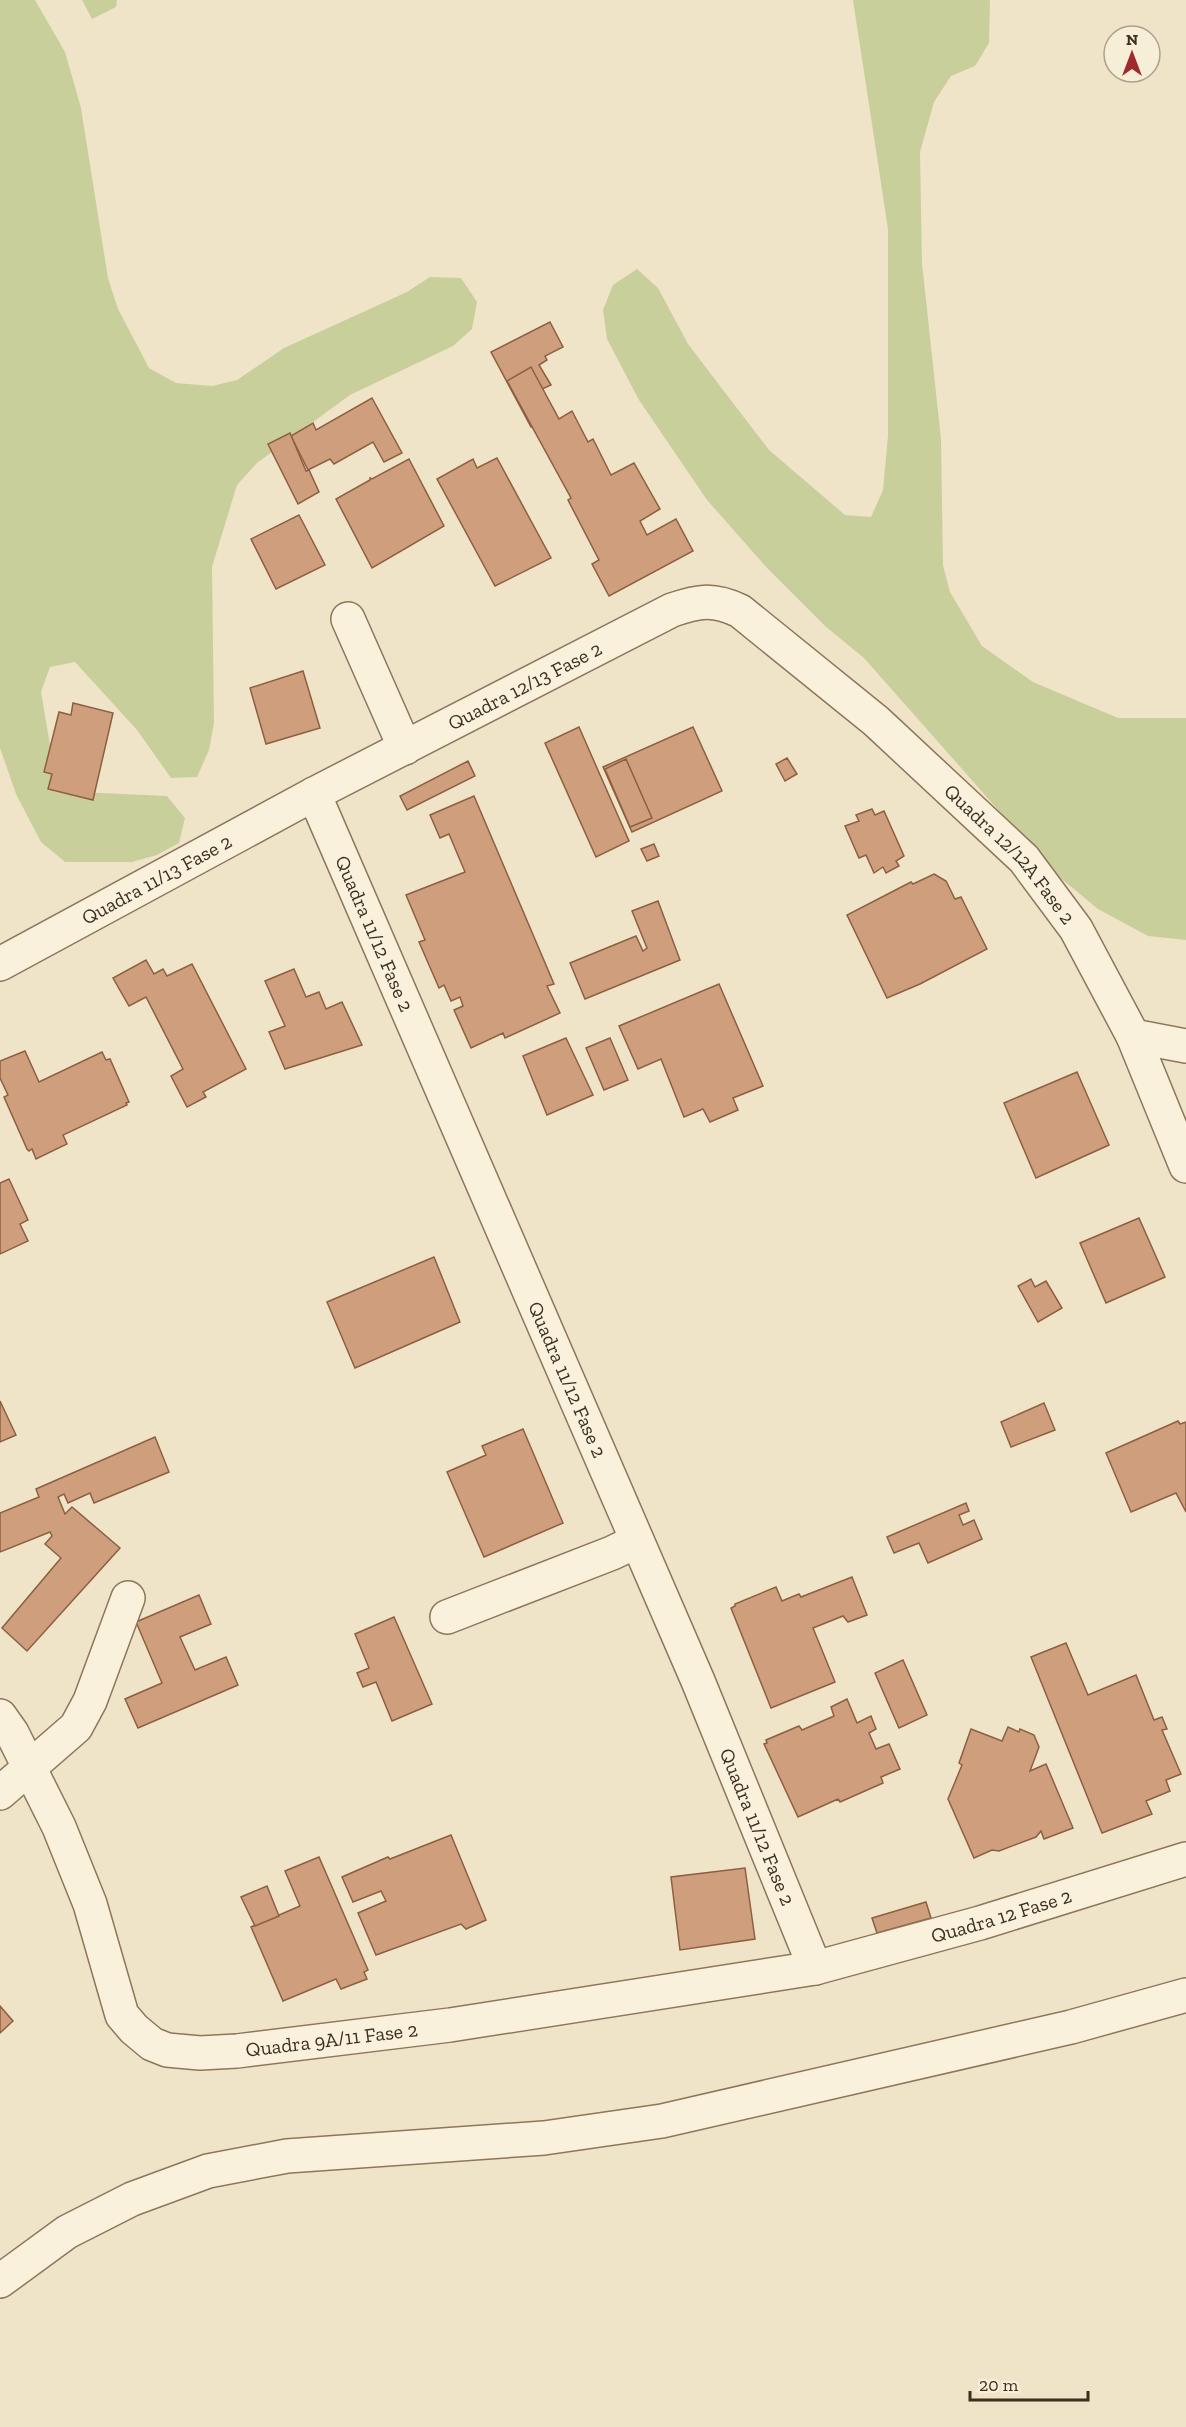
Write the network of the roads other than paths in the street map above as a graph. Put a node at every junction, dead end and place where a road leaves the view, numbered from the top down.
1 (740, 611) joint
2 (348, 619) dead end
3 (405, 748) junction
4 (314, 794) junction
5 (0, 964) edge
6 (1133, 1036) junction
7 (1186, 1046) edge
8 (1186, 1166) edge
9 (637, 1541) junction
10 (128, 1598) dead end
11 (447, 1617) dead end
12 (0, 1716) edge
13 (28, 1767) junction
14 (0, 1793) edge
15 (1186, 1860) edge
16 (815, 1968) junction
17 (1186, 1995) edge
18 (0, 2281) edge

1 - 3 street, Quadra 12/13 Fase 2
1 - 6 street, Quadra 12/12A Fase 2
2 - 3 street
3 - 4 street, Quadra 12/13 Fase 2
4 - 5 street, Quadra 11/13 Fase 2
4 - 9 street, Quadra 11/12 Fase 2
6 - 7 street
6 - 8 street, Quadra 12/12A Fase 2
9 - 11 street
9 - 16 street, Quadra 11/12 Fase 2
10 - 13 street
12 - 13 street, Quadra 9A/11 Fase 2
13 - 14 street
13 - 16 street, Quadra 9A/11 Fase 2
15 - 16 street, Quadra 12 Fase 2
17 - 18 street

